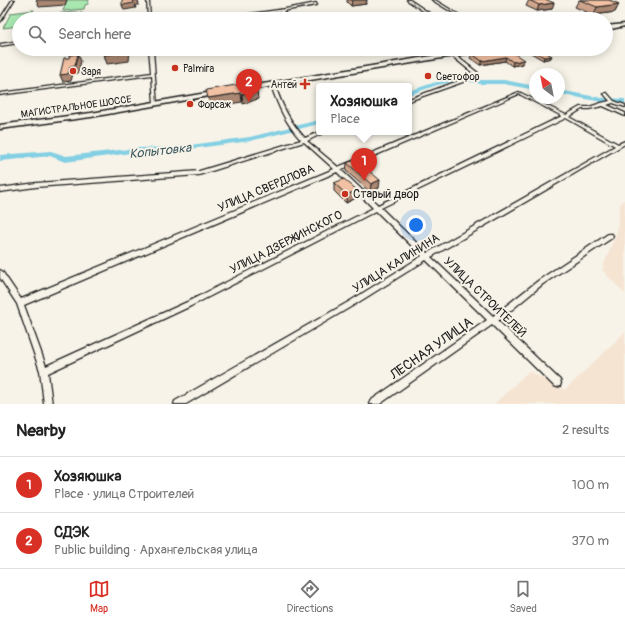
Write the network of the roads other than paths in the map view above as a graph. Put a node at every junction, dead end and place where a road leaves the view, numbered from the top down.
1 (13, 0) edge
2 (148, 0) edge
3 (408, 0) edge
4 (433, 0) edge
5 (316, 4) dead end
6 (281, 10) joint
7 (149, 12) edge
8 (266, 12) edge
9 (426, 12) edge
10 (453, 12) edge
11 (0, 21) edge
12 (625, 25) edge
13 (613, 27) edge
14 (12, 43) edge
15 (0, 45) edge
16 (151, 56) edge
17 (447, 56) edge
18 (454, 56) edge
19 (152, 74) junction
20 (273, 85) junction
21 (242, 90) edge
22 (226, 92) edge
23 (0, 94) edge
24 (607, 96) dead end
25 (412, 99) edge
26 (613, 102) junction
27 (156, 104) junction
28 (602, 104) junction
29 (625, 106) edge
30 (625, 114) edge
31 (566, 117) junction
32 (0, 127) edge
33 (316, 135) edge
34 (303, 141) junction
35 (622, 144) edge
36 (337, 169) junction
37 (0, 190) edge
38 (378, 208) junction
39 (610, 236) dead end
40 (427, 256) junction
41 (0, 273) edge
42 (20, 303) junction
43 (493, 320) junction
44 (44, 371) junction
45 (557, 383) dead end
46 (48, 404) edge
47 (178, 404) edge
48 (373, 404) edge

1 - 11 street
2 - 7 street
3 - 9 street
4 - 10 street
5 - 6 street
6 - 8 street
12 - 13 main road
14 - 15 street
16 - 19 street
17 - 20 main road
18 - 25 street
19 - 23 street
19 - 27 street
20 - 21 main road
20 - 34 street, УЛИЦА СТРОИТЕЛЕЙ
22 - 27 main road, МАГИСТРАЛЬНОЕ ШОССЕ
24 - 26 street
26 - 28 street, УЛИЦА ДЗЕРЖИНСКОГО
26 - 29 street
27 - 32 main road, МАГИСТРАЛЬНОЕ ШОССЕ
28 - 30 street
28 - 31 street, УЛИЦА ДЗЕРЖИНСКОГО
31 - 35 street
31 - 36 street, УЛИЦА СВЕРДЛОВА
31 - 38 street, УЛИЦА ДЗЕРЖИНСКОГО
33 - 34 street
34 - 36 street, УЛИЦА СТРОИТЕЛЕЙ
34 - 37 street
35 - 40 street, УЛИЦА КАЛИНИНА
36 - 38 street, УЛИЦА СТРОИТЕЛЕЙ
36 - 42 street, УЛИЦА СВЕРДЛОВА
38 - 40 street, УЛИЦА СТРОИТЕЛЕЙ
38 - 44 street, УЛИЦА ДЗЕРЖИНСКОГО
39 - 43 street, ЛЕСНАЯ УЛИЦА
40 - 43 street, УЛИЦА СТРОИТЕЛЕЙ
40 - 47 street, УЛИЦА КАЛИНИНА
41 - 42 street
42 - 44 street
43 - 45 street, УЛИЦА СТРОИТЕЛЕЙ
43 - 48 street, ЛЕСНАЯ УЛИЦА
44 - 46 street

